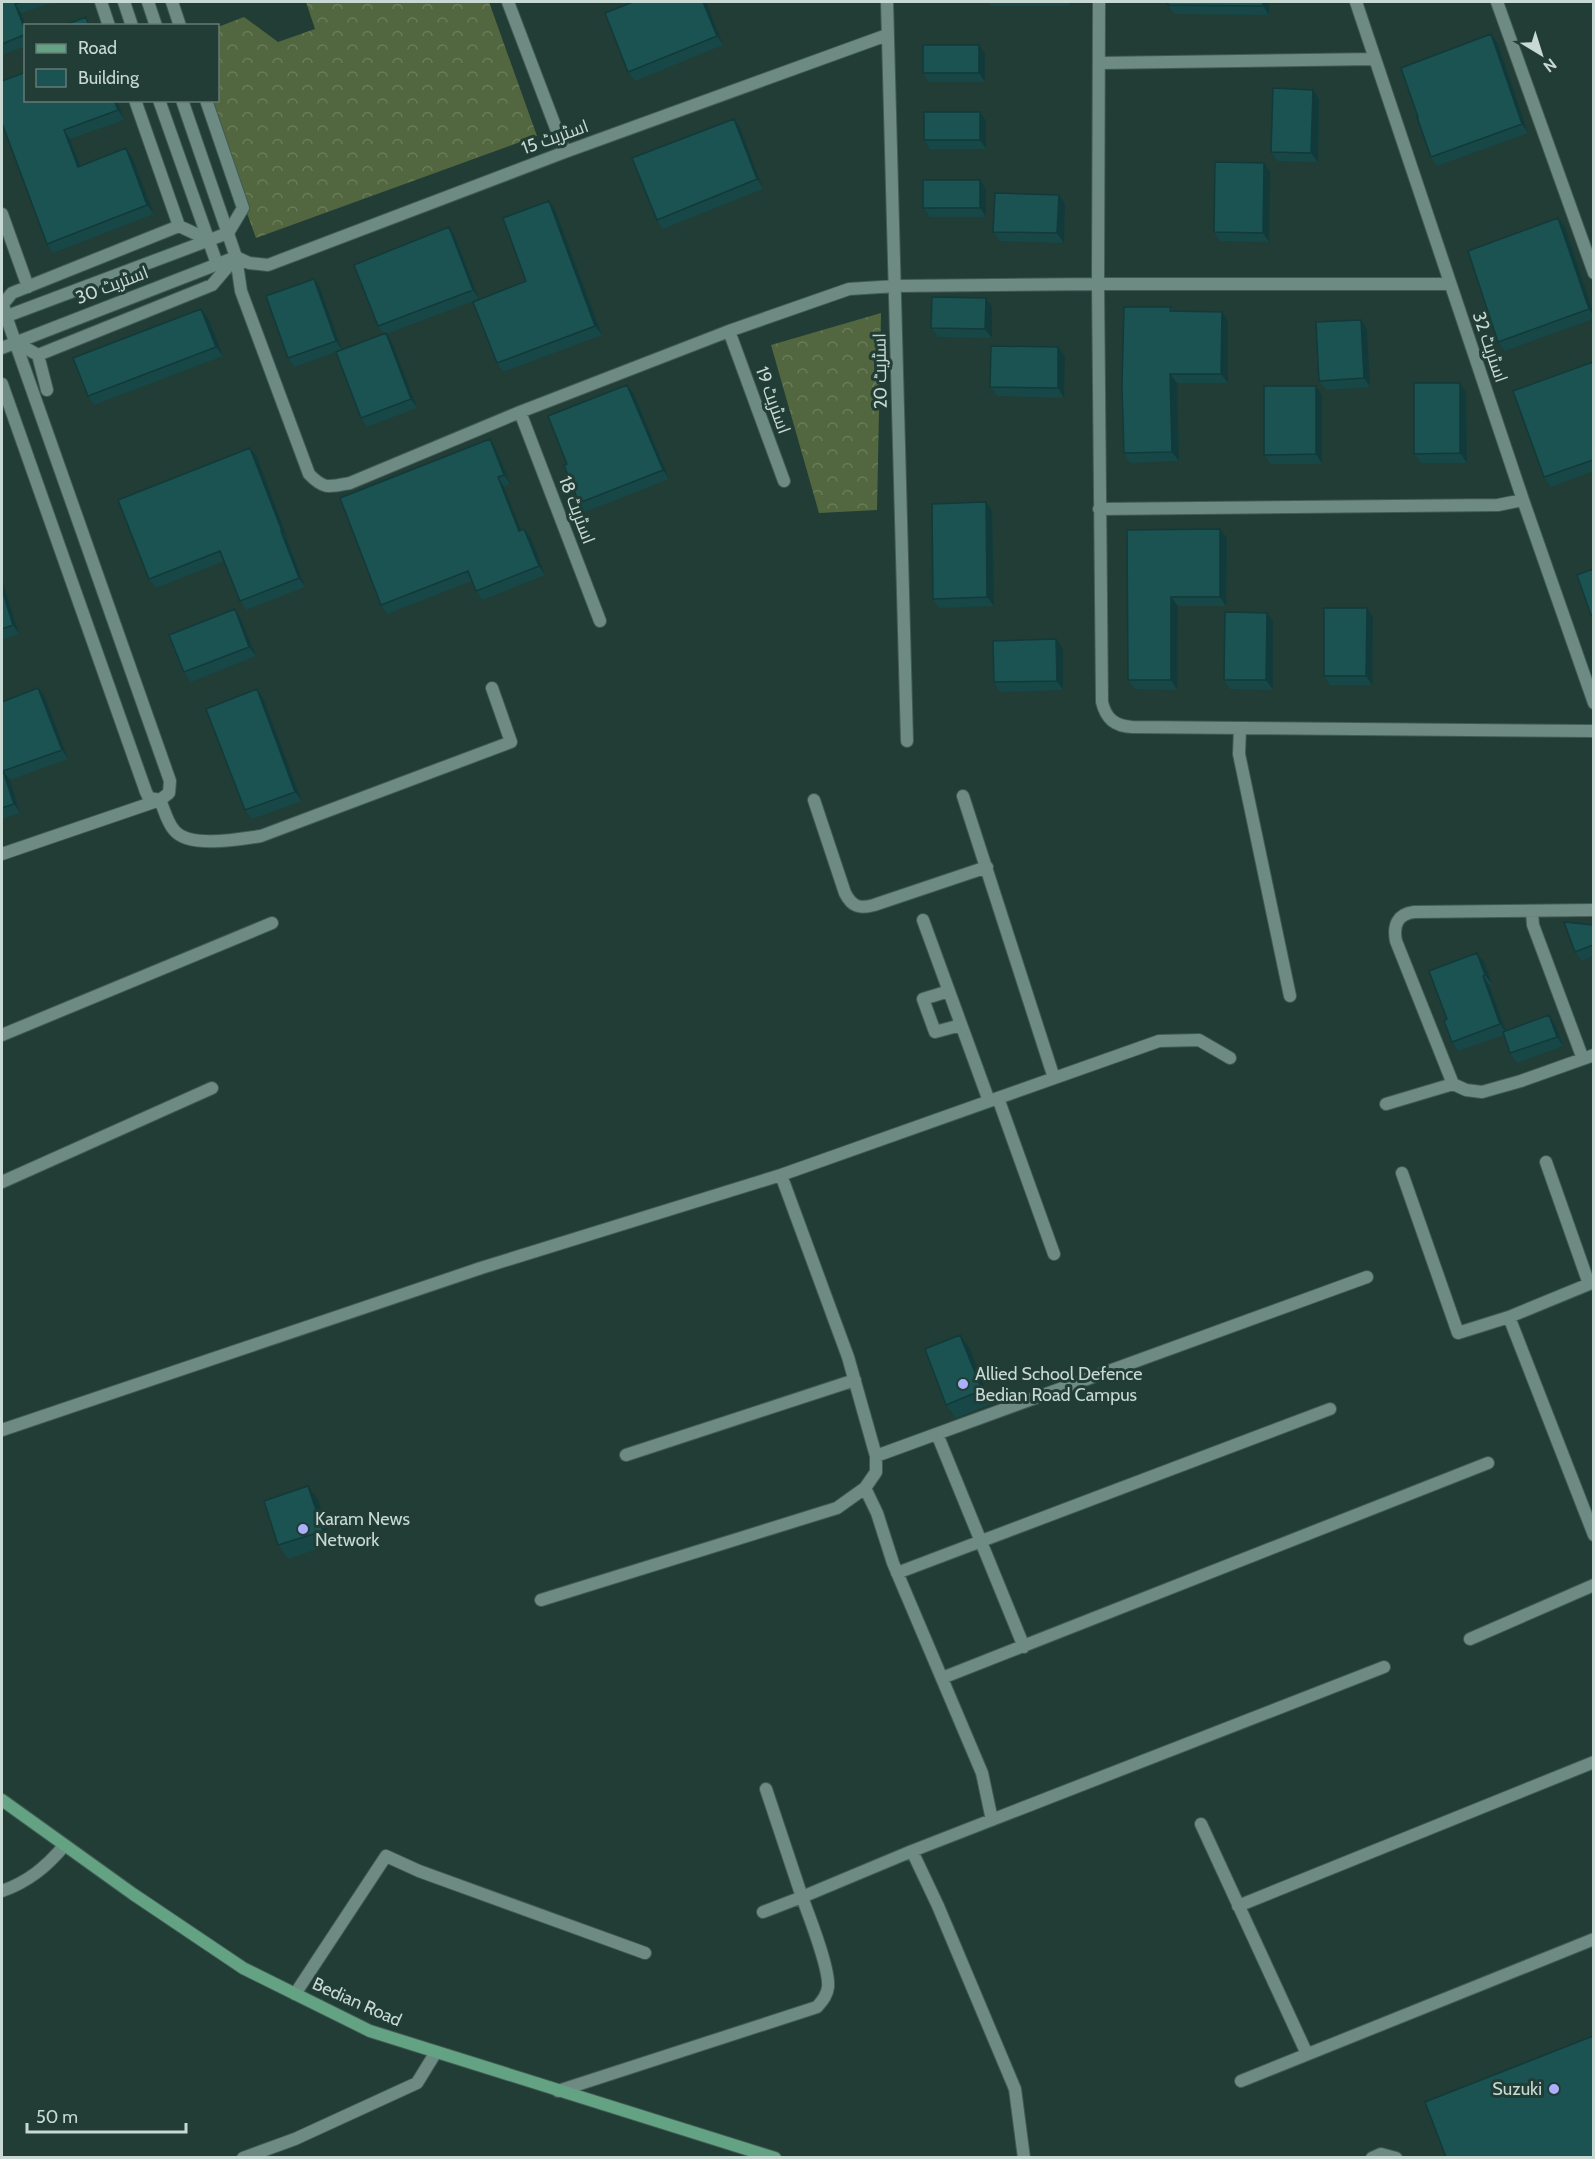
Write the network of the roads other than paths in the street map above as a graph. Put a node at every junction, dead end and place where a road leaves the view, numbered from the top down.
1 (101, 2) edge
2 (124, 2) edge
3 (148, 2) edge
4 (171, 2) edge
5 (508, 2) edge
6 (887, 2) edge
7 (1099, 2) edge
8 (1356, 2) edge
9 (1497, 2) edge
10 (108, 24) edge
11 (131, 24) edge
12 (155, 24) edge
13 (179, 24) edge
14 (887, 35) junction
15 (1374, 59) junction
16 (1100, 63) junction
17 (136, 102) edge
18 (160, 102) edge
19 (183, 102) edge
20 (207, 102) edge
21 (565, 152) junction
22 (2, 214) edge
23 (179, 226) junction
24 (228, 233) junction
25 (209, 240) junction
26 (236, 256) junction
27 (217, 264) junction
28 (1593, 273) edge
29 (1098, 284) junction
30 (1449, 284) junction
31 (896, 286) junction
32 (28, 287) junction
33 (4, 317) edge
34 (729, 331) junction
35 (15, 342) junction
36 (2, 348) edge
37 (38, 355) junction
38 (2, 384) edge
39 (47, 390) dead end
40 (520, 412) junction
41 (784, 481) dead end
42 (1522, 500) junction
43 (1099, 509) junction
44 (600, 621) dead end
45 (492, 688) dead end
46 (1593, 703) edge
47 (1240, 728) junction
48 (1593, 731) edge
49 (907, 741) dead end
50 (963, 796) dead end
51 (160, 800) junction
52 (814, 800) dead end
53 (2, 854) edge
54 (987, 867) junction
55 (1593, 910) edge
56 (1532, 912) junction
57 (923, 920) dead end
58 (272, 923) dead end
59 (949, 991) junction
60 (1290, 996) dead end
61 (961, 1025) junction
62 (2, 1035) edge
63 (1588, 1057) edge
64 (1230, 1058) dead end
65 (1054, 1078) junction
66 (1453, 1084) junction
67 (213, 1088) dead end
68 (994, 1100) junction
69 (1386, 1104) dead end
70 (1546, 1162) dead end
71 (1402, 1173) dead end
72 (782, 1175) junction
73 (2, 1182) edge
74 (1054, 1254) dead end
75 (1367, 1277) dead end
76 (1591, 1283) edge
77 (1509, 1317) junction
78 (855, 1380) junction
79 (1330, 1409) dead end
80 (2, 1430) edge
81 (937, 1434) junction
82 (626, 1455) dead end
83 (876, 1456) junction
84 (1488, 1463) dead end
85 (865, 1488) junction
86 (1593, 1535) edge
87 (980, 1541) junction
88 (897, 1573) junction
89 (1593, 1585) edge
90 (541, 1600) dead end
91 (1470, 1639) dead end
92 (1024, 1647) junction
93 (1384, 1667) dead end
94 (942, 1678) junction
95 (1593, 1762) edge
96 (766, 1789) dead end
97 (2, 1800) edge
98 (992, 1820) junction
99 (1201, 1824) dead end
100 (64, 1846) junction
101 (912, 1851) junction
102 (2, 1891) edge
103 (802, 1897) junction
104 (1238, 1906) junction
105 (763, 1911) dead end
106 (1593, 1940) edge
107 (645, 1953) dead end
108 (295, 1994) junction
109 (436, 2052) junction
110 (1307, 2054) junction
111 (1240, 2080) dead end
112 (558, 2091) junction
113 (243, 2157) edge
114 (775, 2157) edge
115 (1024, 2157) edge
116 (1372, 2157) edge
117 (1396, 2157) edge

1 - 10 street
2 - 11 street
3 - 12 street
4 - 13 street
5 - 21 street
6 - 14 street, اسٹریٹ 20
7 - 16 street
8 - 15 street, اسٹریٹ 32
9 - 28 street
14 - 21 street, اسٹریٹ 15
14 - 31 street, اسٹریٹ 20
15 - 16 street
15 - 30 street, اسٹریٹ 32
16 - 29 street
17 - 23 street
18 - 25 street
19 - 24 street
20 - 24 street
21 - 26 street, اسٹریٹ 15
22 - 32 street
23 - 25 street
23 - 32 street
24 - 25 street, اسٹریٹ 30
24 - 26 street
25 - 27 street
25 - 33 street, اسٹریٹ 30
26 - 27 street, اسٹریٹ 30
26 - 37 street
26 - 40 street
27 - 35 street, اسٹریٹ 30
29 - 30 street
29 - 31 street
29 - 43 street
30 - 42 street, اسٹریٹ 32
31 - 34 street
31 - 49 street, اسٹریٹ 20
32 - 33 street
33 - 35 street
34 - 40 street
34 - 41 street, اسٹریٹ 19
35 - 36 street, اسٹریٹ 30
35 - 37 street
35 - 51 street
37 - 39 street
38 - 51 street
40 - 44 street, اسٹریٹ 18
42 - 43 street
42 - 46 street, اسٹریٹ 32
43 - 47 street
45 - 51 street
47 - 48 street
47 - 60 street
50 - 54 street
51 - 53 street
52 - 54 street
54 - 65 street
55 - 56 street
56 - 63 street
56 - 66 street
57 - 59 street
58 - 62 street
59 - 61 street
59 - 61 street
61 - 68 street
63 - 66 street
64 - 65 street
65 - 68 street
66 - 69 street
67 - 73 street
68 - 72 street
68 - 74 street
70 - 76 street
71 - 77 street
72 - 78 street
72 - 80 street
75 - 81 street
76 - 77 street
77 - 86 street
78 - 82 street
78 - 83 street
79 - 87 street
81 - 83 street
81 - 87 street
83 - 85 street
84 - 92 street
85 - 88 street
85 - 90 street
87 - 88 street
87 - 92 street
88 - 94 street
89 - 91 street
92 - 94 street
93 - 98 street
94 - 98 street
95 - 104 street
96 - 103 street
97 - 100 main road, Bedian Road
98 - 101 street
99 - 104 street
100 - 102 street
100 - 108 main road, Bedian Road
101 - 103 street
101 - 115 street
103 - 105 street
103 - 112 street
104 - 110 street
106 - 110 street
107 - 108 street
108 - 109 main road, Bedian Road
109 - 112 main road, Bedian Road
109 - 113 street
110 - 111 street
112 - 114 main road, Bedian Road
116 - 117 street

